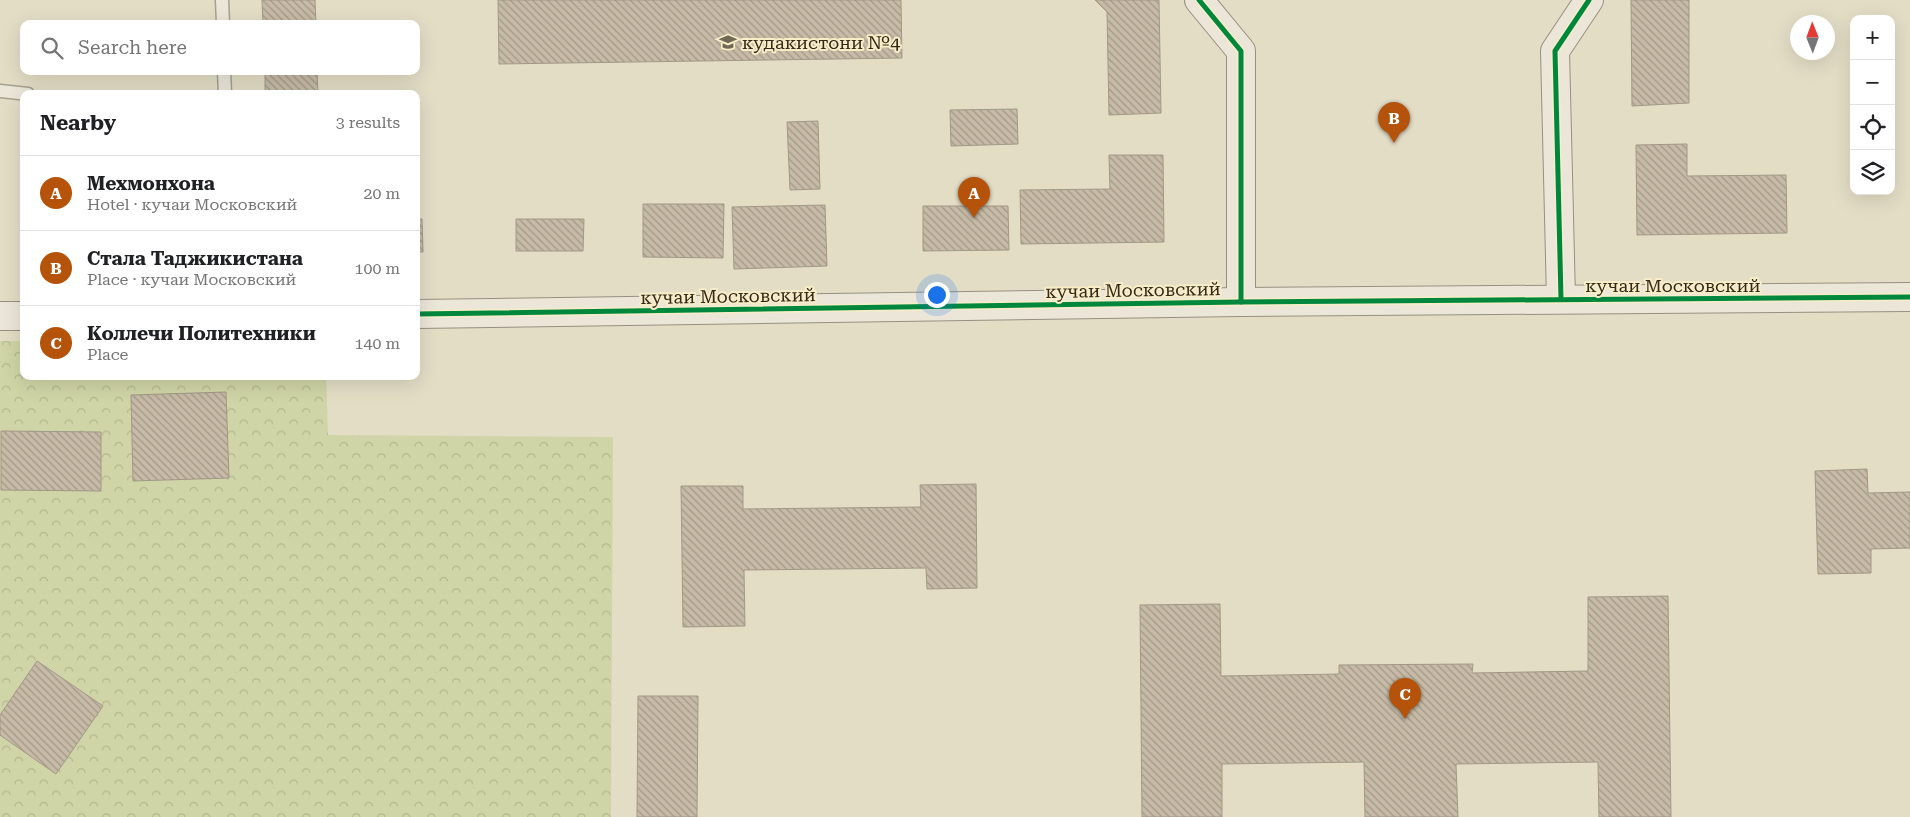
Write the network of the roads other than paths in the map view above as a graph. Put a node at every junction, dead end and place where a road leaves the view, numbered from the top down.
1 (222, 0) edge
2 (1199, 0) edge
3 (1589, 0) edge
4 (223, 20) edge
5 (224, 75) edge
6 (225, 90) edge
7 (0, 91) edge
8 (20, 93) edge
9 (1910, 297) edge
10 (1561, 300) junction
11 (1241, 302) junction
12 (420, 314) edge
13 (0, 316) edge
14 (20, 316) edge

1 - 4 lane
2 - 11 street
3 - 10 street
5 - 6 lane
7 - 8 lane
9 - 10 street, кучаи Московский
10 - 11 street, кучаи Московский
11 - 12 street, кучаи Московский
13 - 14 street

